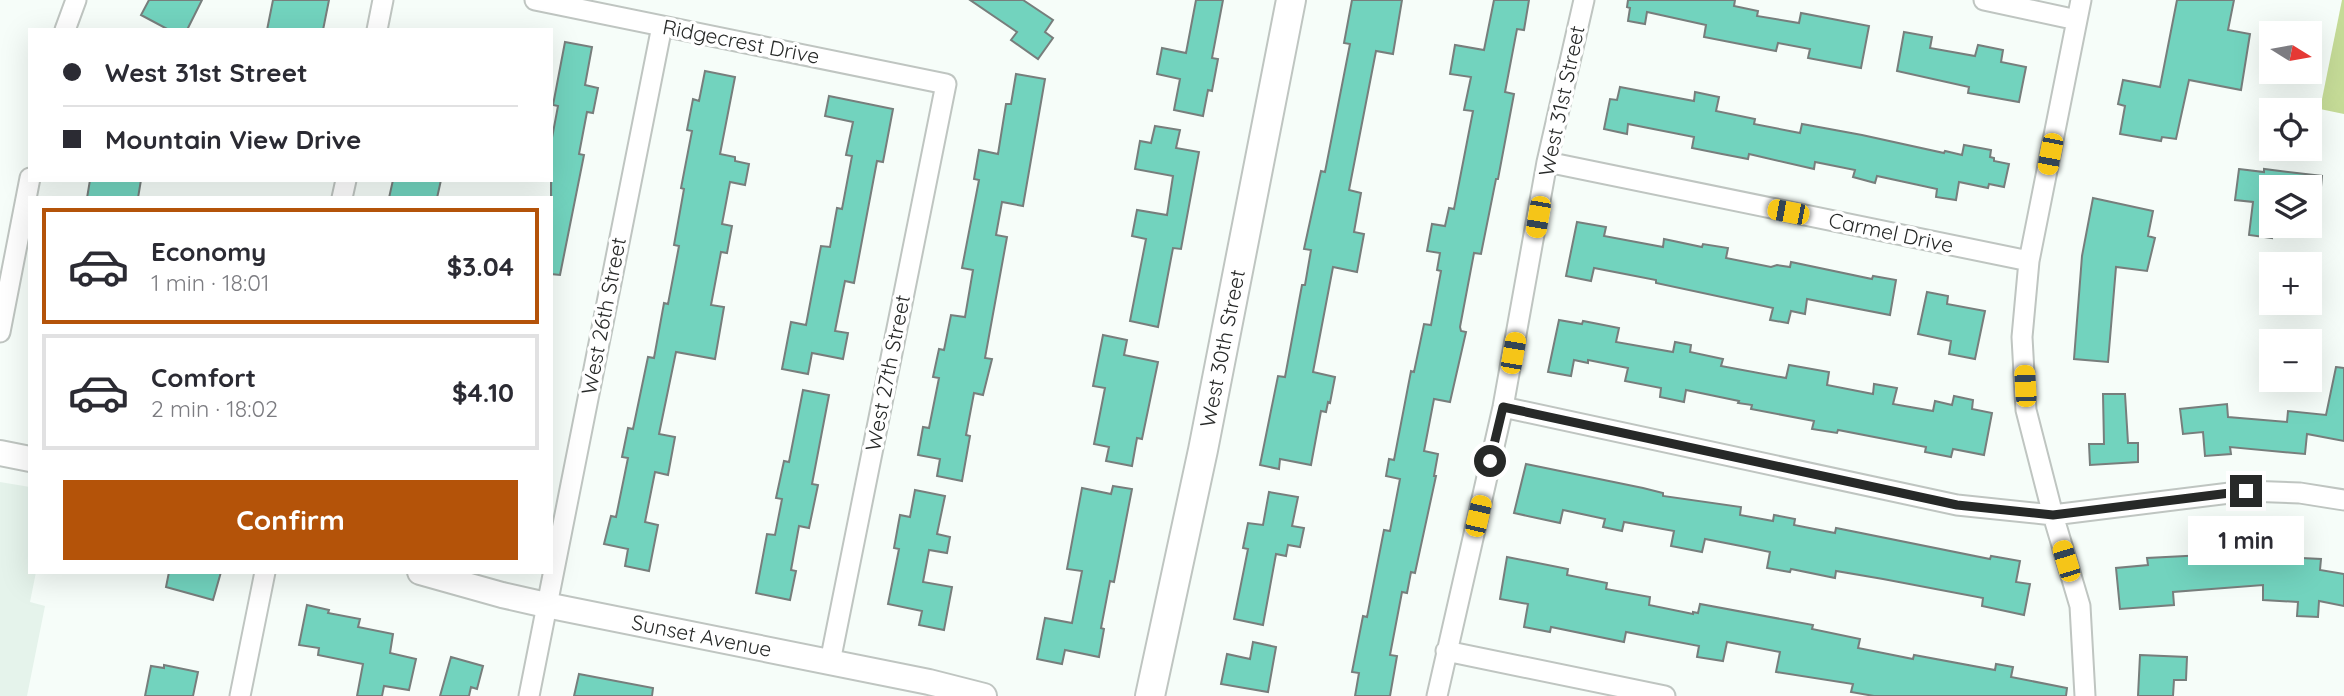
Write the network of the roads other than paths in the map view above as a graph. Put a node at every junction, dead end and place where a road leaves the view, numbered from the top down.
1 (76, 0) edge
2 (383, 0) edge
3 (535, 0) edge
4 (1291, 0) edge
5 (1584, 0) edge
6 (1984, 0) edge
7 (2081, 0) edge
8 (2077, 20) junction
9 (662, 26) junction
10 (66, 28) edge
11 (377, 28) edge
12 (946, 83) joint
13 (1548, 162) junction
14 (29, 182) edge
15 (2029, 261) junction
16 (0, 332) edge
17 (1503, 407) junction
18 (0, 453) edge
19 (28, 458) edge
20 (2344, 500) edge
21 (2053, 515) junction
22 (553, 570) edge
23 (265, 574) edge
24 (427, 574) edge
25 (552, 574) edge
26 (546, 605) junction
27 (1446, 651) junction
28 (830, 662) junction
29 (240, 696) edge
30 (529, 696) edge
31 (984, 696) edge
32 (1150, 696) edge
33 (1437, 696) edge
34 (1665, 696) edge
35 (2085, 696) edge

1 - 10 street
2 - 11 street
3 - 9 street, Ridgecrest Drive
4 - 32 main road, West 30th Street
5 - 13 street, West 31st Street
6 - 8 street
7 - 8 street
8 - 15 street
9 - 12 street, Ridgecrest Drive
9 - 22 street, West 26th Street
12 - 28 street, West 27th Street
13 - 15 street, Carmel Drive
13 - 17 street, West 31st Street
14 - 16 street
15 - 21 street
17 - 21 street
17 - 27 street, West 31st Street
18 - 19 street
20 - 21 street
21 - 35 street
23 - 29 street
24 - 26 street, Sunset Avenue
25 - 26 street, West 26th Street
26 - 28 street, Sunset Avenue
26 - 30 street, West 26th Street
27 - 33 street, West 31st Street
27 - 34 street
28 - 31 street, Sunset Avenue

